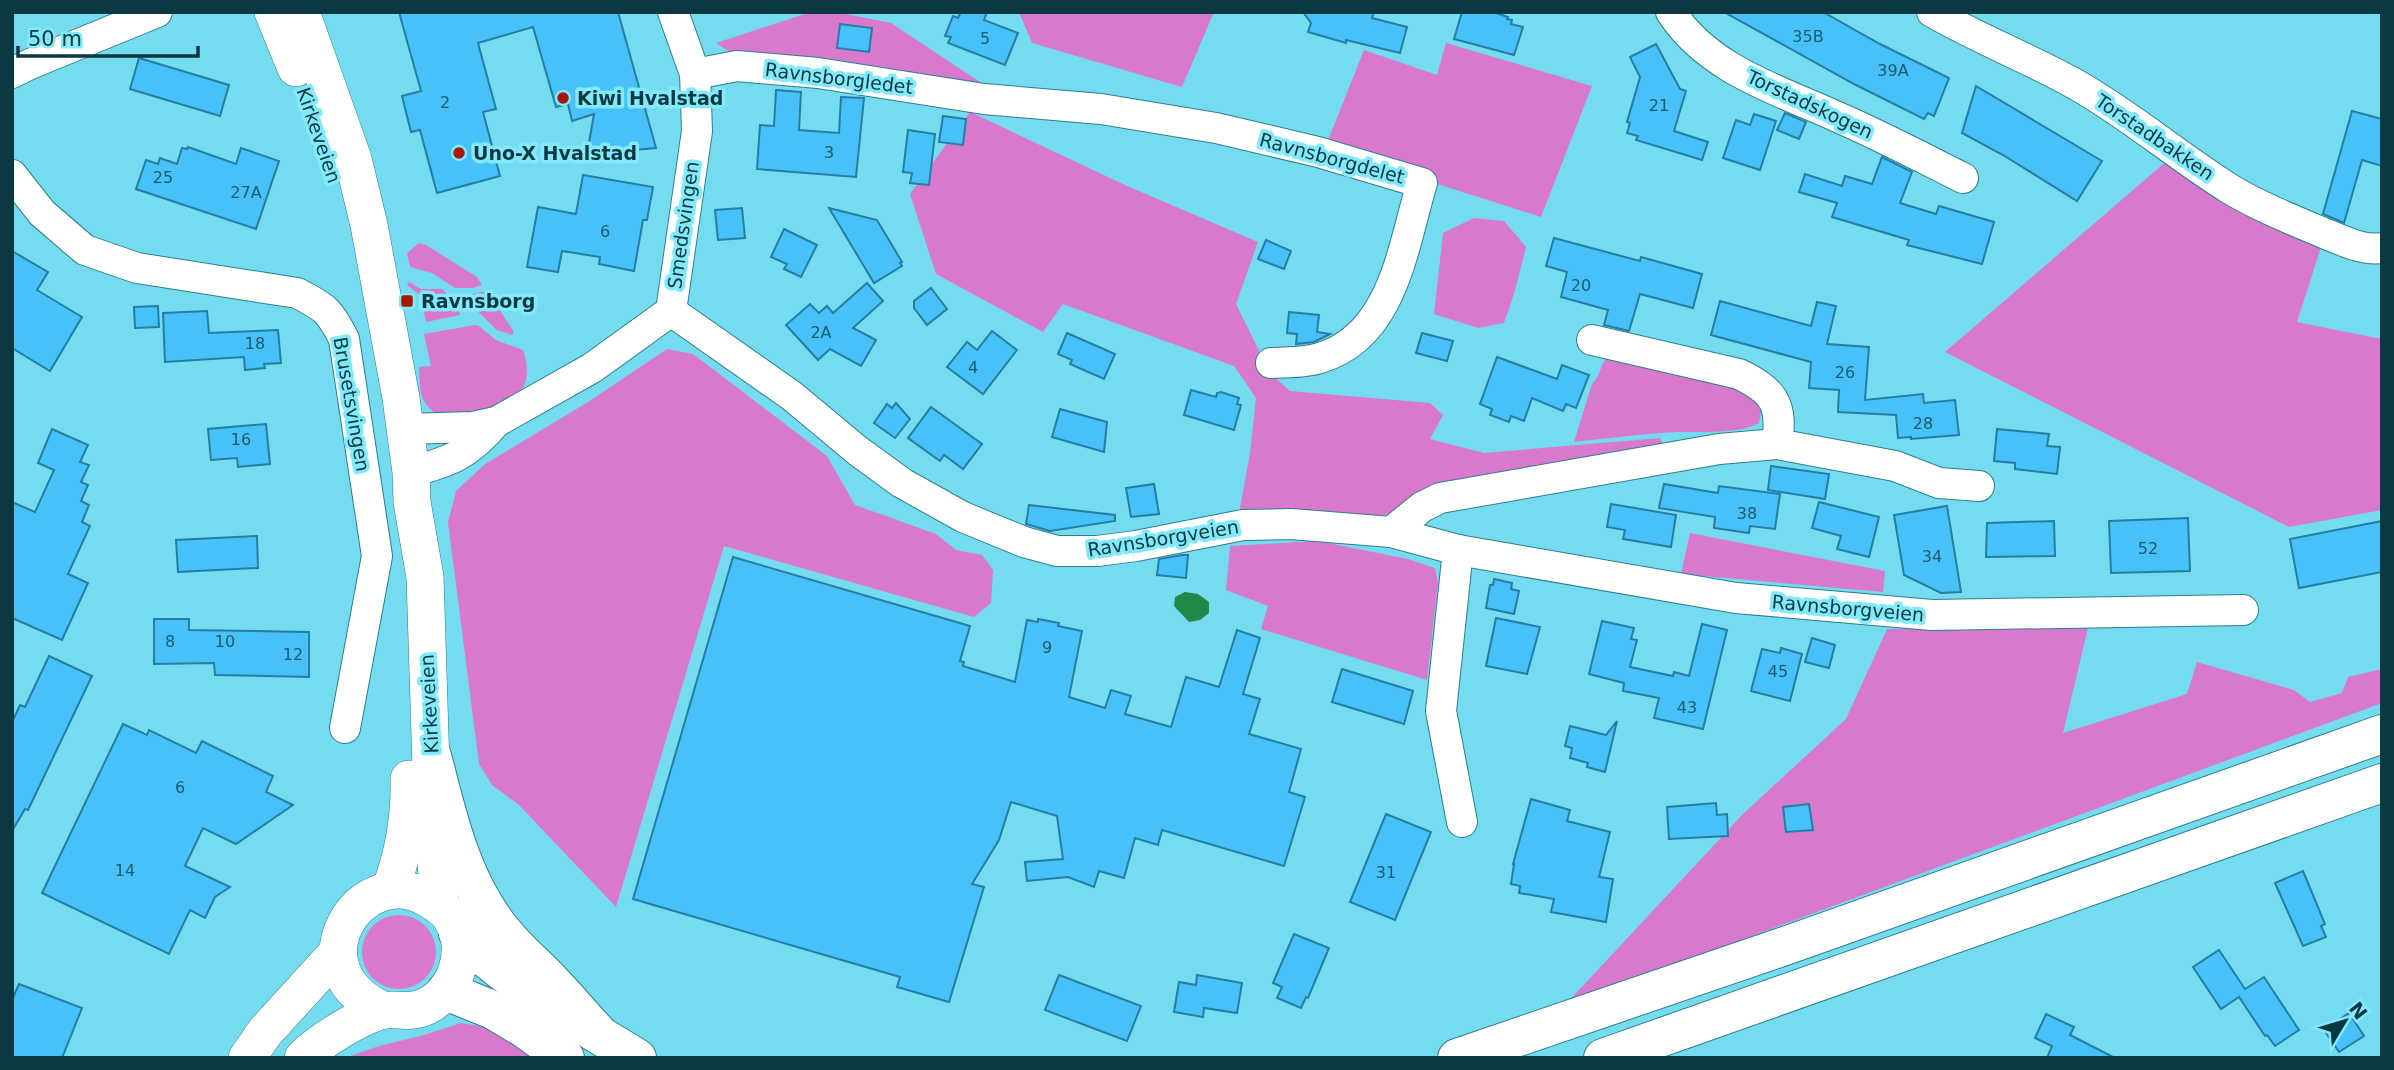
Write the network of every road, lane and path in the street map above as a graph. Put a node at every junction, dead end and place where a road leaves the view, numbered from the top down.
1 (157, 12) edge
2 (273, 12) edge
3 (301, 12) edge
4 (673, 12) edge
5 (1671, 12) edge
6 (1932, 12) edge
7 (12, 74) edge
8 (695, 74) junction
9 (984, 99) joint
10 (12, 175) edge
11 (1963, 177) dead end
12 (2382, 248) edge
13 (671, 311) junction
14 (388, 337) junction
15 (1592, 340) dead end
16 (1271, 363) dead end
17 (496, 422) junction
18 (405, 429) junction
19 (1777, 443) junction
20 (1979, 486) dead end
21 (412, 487) junction
22 (1391, 532) junction
23 (1458, 550) junction
24 (2243, 610) dead end
25 (345, 728) dead end
26 (2382, 734) edge
27 (432, 756) junction
28 (2382, 783) edge
29 (1462, 822) dead end
30 (390, 890) junction
31 (449, 919) junction
32 (338, 951) junction
33 (446, 991) junction
34 (383, 1010) junction
35 (599, 1034) junction
36 (247, 1058) edge
37 (303, 1058) edge
38 (565, 1058) edge
39 (637, 1058) edge
40 (1457, 1058) edge
41 (1603, 1058) edge

1 - 7 street
2 - 14 main road, Kirkeveien
3 - 14 main road, Kirkeveien
4 - 8 street, Smedsvingen
5 - 11 street, Torstadskogen
6 - 12 street, Torstadbakken
8 - 9 street, Ravnsborgledet
8 - 13 street, Smedsvingen
9 - 16 street, Ravnsborgdelet
10 - 25 street, Brusetsvingen
13 - 17 street, Smedsvingen
13 - 22 street, Ravnsborgveien
14 - 18 main road, Kirkeveien
15 - 19 street
17 - 18 street, Smedsvingen
17 - 21 street
18 - 21 main road, Kirkeveien
19 - 20 street
19 - 22 street
21 - 27 main road, Kirkeveien
21 - 30 main road, Kirkeveien
22 - 23 street, Ravnsborgveien
23 - 24 street, Ravnsborgveien
23 - 29 street
26 - 40 highway
27 - 31 main road, Kirkeveien
27 - 35 highway
28 - 41 highway
30 - 31 main road
30 - 32 main road
31 - 33 main road
31 - 35 highway
32 - 34 main road
32 - 36 main road
33 - 34 main road
33 - 38 highway
34 - 37 main road
35 - 39 highway

